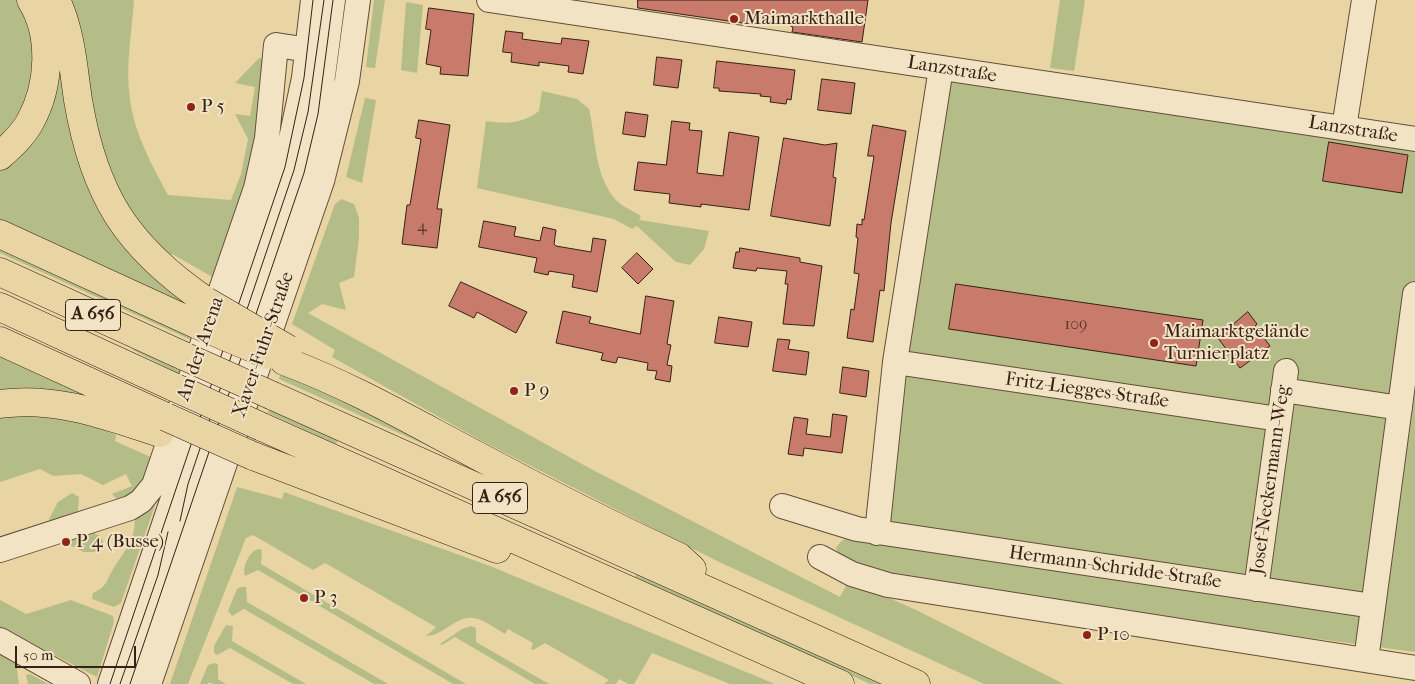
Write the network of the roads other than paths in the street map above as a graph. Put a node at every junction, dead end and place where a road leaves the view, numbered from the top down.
1 (31, 0) edge
2 (56, 0) edge
3 (314, 0) edge
4 (333, 0) edge
5 (358, 0) edge
6 (491, 0) edge
7 (1364, 0) edge
8 (317, 51) junction
9 (351, 56) junction
10 (941, 68) junction
11 (1344, 128) junction
12 (1415, 139) edge
13 (0, 156) edge
14 (0, 234) edge
15 (0, 272) edge
16 (1415, 294) edge
17 (0, 307) edge
18 (202, 313) junction
19 (0, 341) edge
20 (896, 362) junction
21 (0, 404) edge
22 (1400, 408) junction
23 (1279, 419) junction
24 (163, 425) junction
25 (782, 506) dead end
26 (867, 531) junction
27 (0, 550) edge
28 (820, 556) dead end
29 (621, 585) junction
30 (1256, 588) junction
31 (728, 600) junction
32 (1373, 606) junction
33 (0, 640) edge
34 (1366, 660) junction
35 (1415, 668) edge
36 (76, 683) edge
37 (110, 684) edge
38 (130, 684) edge
39 (149, 684) edge
40 (840, 684) edge
41 (916, 684) edge

1 - 13 highway
2 - 18 highway
3 - 8 street
4 - 8 street
5 - 9 street, Xaver-Fuhr-Straße
6 - 10 street, Lanzstraße
7 - 11 street
8 - 9 street
8 - 27 street, An der Arena
8 - 37 street
8 - 38 street
9 - 39 street, Xaver-Fuhr-Straße
10 - 11 street, Lanzstraße
10 - 20 street
11 - 12 street, Lanzstraße
14 - 18 highway
15 - 31 highway, A 656, bridge
16 - 22 street
17 - 29 highway, A 656, bridge
18 - 31 highway, bridge
19 - 24 highway
20 - 23 street, Fritz-Liegges-Straße
20 - 26 street
21 - 24 highway
22 - 23 street, Josef-Neckermann-Weg
22 - 32 street
23 - 30 street, Josef-Neckermann-Weg
24 - 29 highway
25 - 26 street, Hermann-Schridde-Straße
26 - 30 street, Hermann-Schridde-Straße
28 - 34 street
29 - 40 highway, A 656
30 - 32 street, Hermann-Schridde-Straße
31 - 41 highway, A 656
32 - 34 street
33 - 36 street
34 - 35 street

